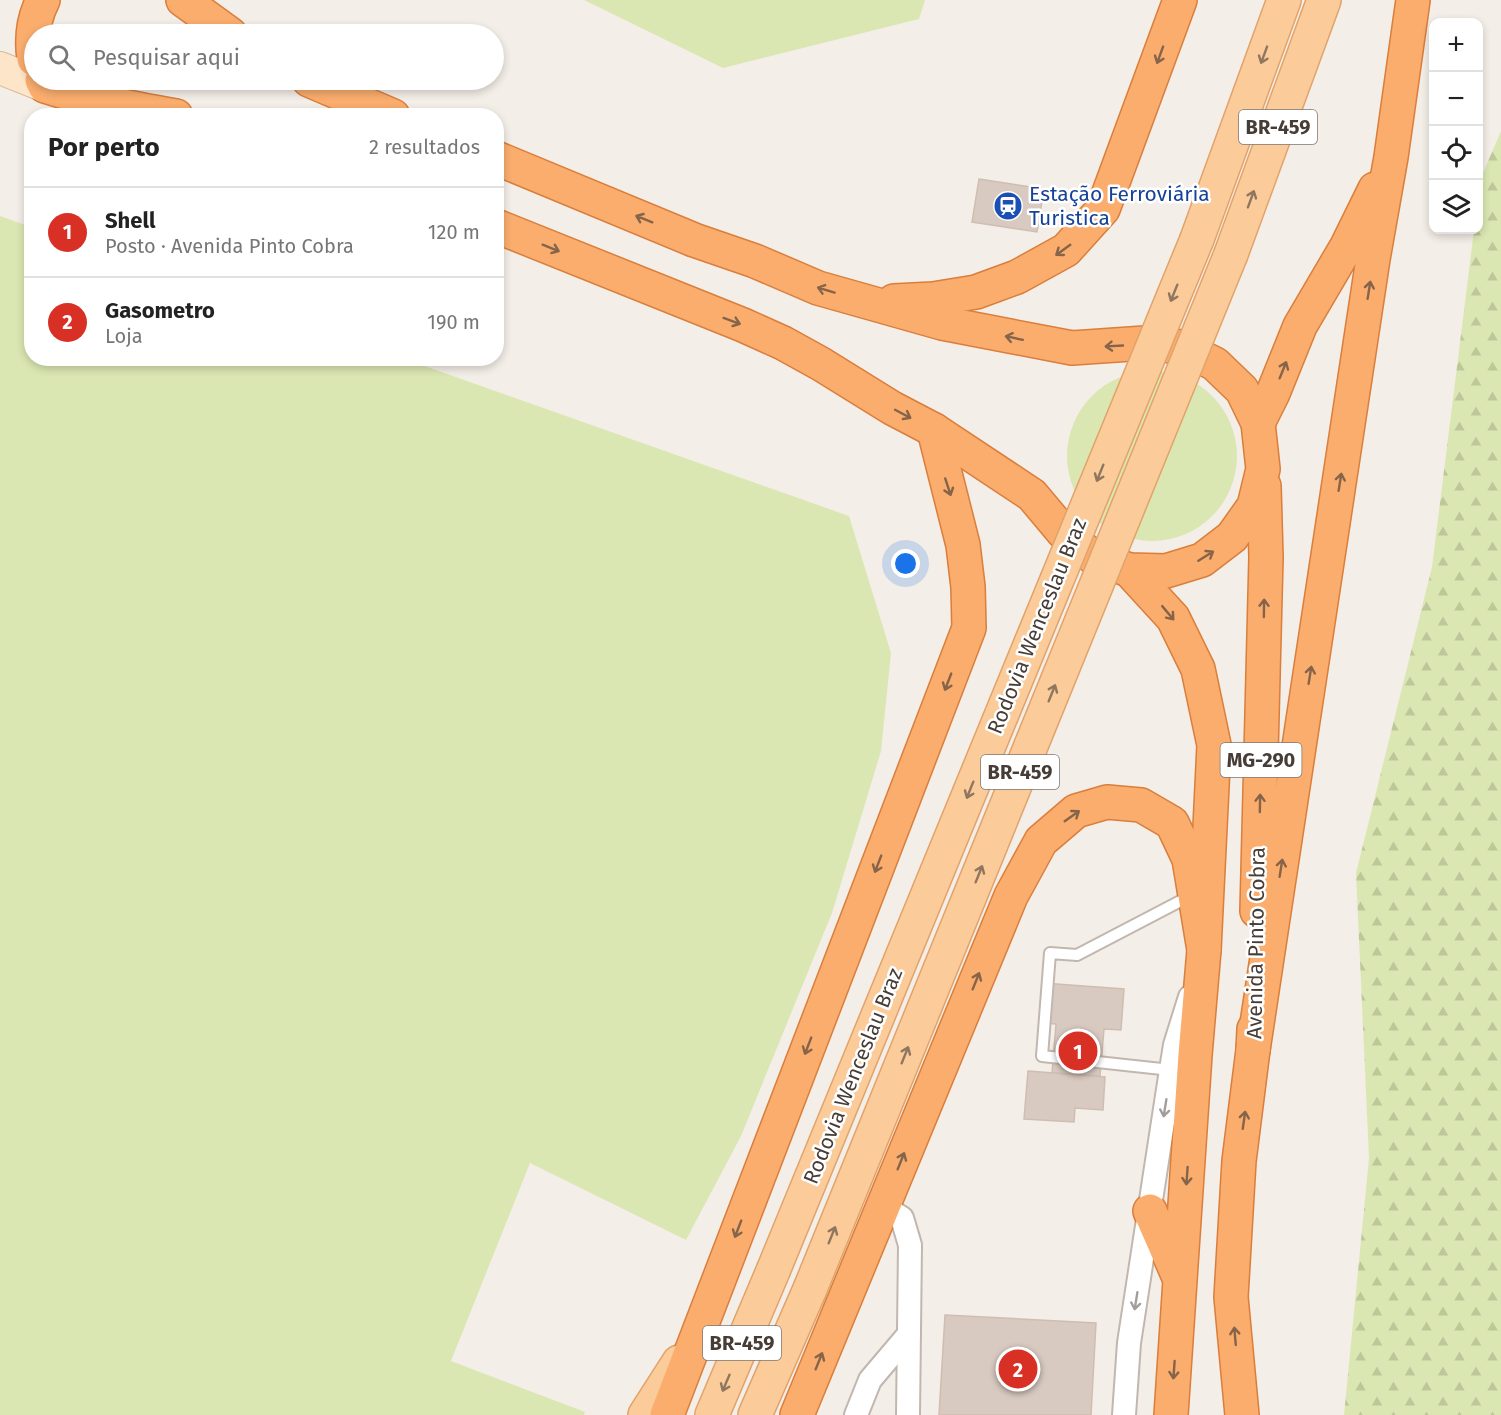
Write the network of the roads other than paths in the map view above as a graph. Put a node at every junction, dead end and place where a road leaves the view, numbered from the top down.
1 (43, 0) edge
2 (183, 0) edge
3 (1180, 0) edge
4 (1284, 0) edge
5 (1324, 0) edge
6 (1413, 0) edge
7 (34, 24) edge
8 (216, 24) edge
9 (0, 68) edge
10 (24, 72) edge
11 (73, 90) edge
12 (332, 90) edge
13 (134, 108) edge
14 (374, 108) edge
15 (1391, 157) junction
16 (504, 161) edge
17 (504, 229) edge
18 (871, 303) junction
19 (1258, 423) junction
20 (934, 430) junction
21 (1263, 469) junction
22 (1129, 570) junction
23 (1195, 894) junction
24 (1204, 950) junction
25 (1253, 1050) junction
26 (1171, 1070) junction
27 (883, 1206) junction
28 (1150, 1211) junction
29 (1180, 1281) junction
30 (699, 1330) junction
31 (909, 1334) junction
32 (645, 1415) edge
33 (668, 1415) edge
34 (712, 1415) edge
35 (755, 1415) edge
36 (797, 1415) edge
37 (856, 1415) edge
38 (908, 1415) edge
39 (1124, 1415) edge
40 (1171, 1415) edge
41 (1242, 1415) edge

1 - 7 highway
2 - 8 highway
3 -> 18 highway
4 -> 34 main road, Rodovia Wenceslau Braz / BR-459, bridge
35 -> 5 main road, Rodovia Wenceslau Braz / BR-459, bridge
6 - 15 highway
9 - 10 street
11 - 13 highway
12 - 14 highway
19 -> 15 highway
25 -> 15 highway
18 -> 16 highway
17 -> 20 highway
19 -> 18 highway
19 - 21 highway, Avenida Pinto Cobra
20 - 22 highway
20 -> 30 highway, BR-459
22 -> 21 highway
25 -> 21 highway, Avenida Pinto Cobra / MG-290
22 -> 24 highway, MG-290
23 - 24 highway
23 - 26 lane
27 -> 23 highway
24 - 26 street
24 -> 29 highway, MG-290
41 -> 25 highway, Avenida Pinto Cobra / MG-290
26 -> 28 street
27 - 31 street
36 -> 27 highway
28 - 29 highway
28 -> 39 street
29 -> 40 highway, MG-290
30 - 32 main road
30 - 33 highway, BR-459
31 - 37 street
31 - 38 street

